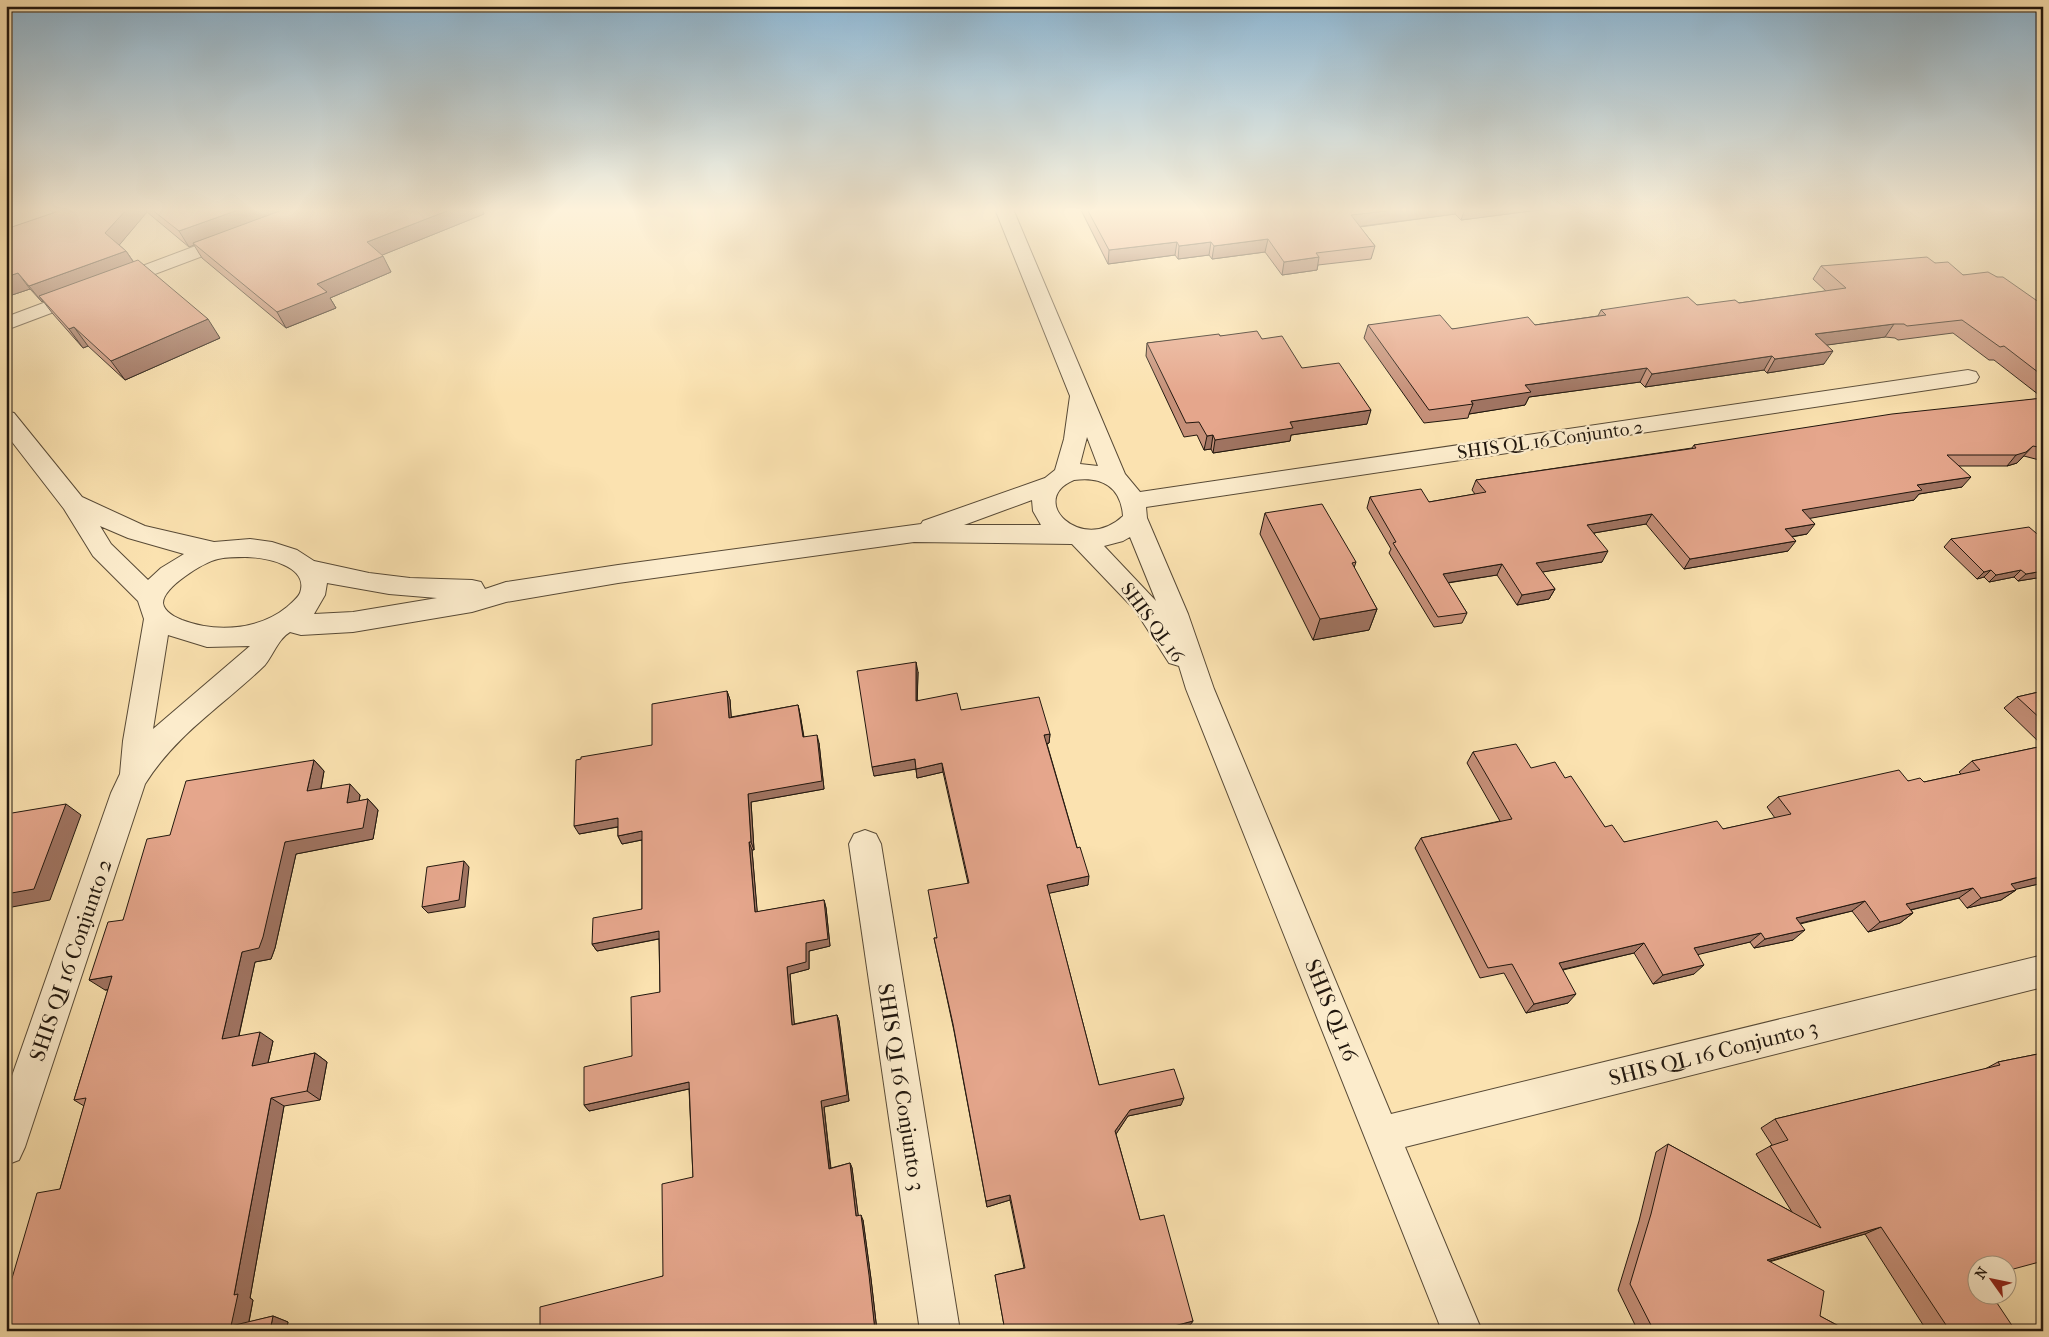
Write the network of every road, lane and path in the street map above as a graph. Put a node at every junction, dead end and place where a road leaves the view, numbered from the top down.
1 (146, 271) edge
2 (1030, 271) edge
3 (6, 324) edge
4 (1968, 377) dead end
5 (1081, 395) junction
6 (6, 418) edge
7 (1115, 478) junction
8 (1059, 479) junction
9 (73, 503) junction
10 (1134, 509) junction
11 (914, 533) junction
12 (1076, 536) junction
13 (213, 551) junction
14 (308, 569) junction
15 (506, 592) junction
16 (154, 609) junction
17 (282, 624) junction
18 (1200, 689) junction
19 (135, 774) junction
20 (865, 844) dead end
21 (2043, 971) edge
22 (1383, 1134) junction
23 (6, 1147) edge
24 (940, 1331) edge
25 (1462, 1331) edge

1 - 3 street
2 - 5 street
4 - 10 street, SHIS QL 16 Conjunto 2
5 - 7 street
5 - 8 street
6 - 9 street
7 - 8 street
7 - 10 street
8 - 11 street
8 - 12 street
9 - 13 street
9 - 16 street
10 - 12 street
10 - 18 street, SHIS QL 16
11 - 12 street
11 - 15 street
12 - 18 street, SHIS QL 16
13 - 14 street
13 - 16 street
14 - 15 street
14 - 17 street
15 - 17 street
16 - 17 street
16 - 19 street, SHIS QI 16 Conjunto 2
17 - 19 street, SHIS QI 16 Conjunto 2
18 - 22 street, SHIS QL 16
19 - 23 street, SHIS QI 16 Conjunto 2
20 - 24 street, SHIS QI 16 Conjunto 3
21 - 22 street, SHIS QL 16 Conjunto 3
22 - 25 street, SHIS QL 16

